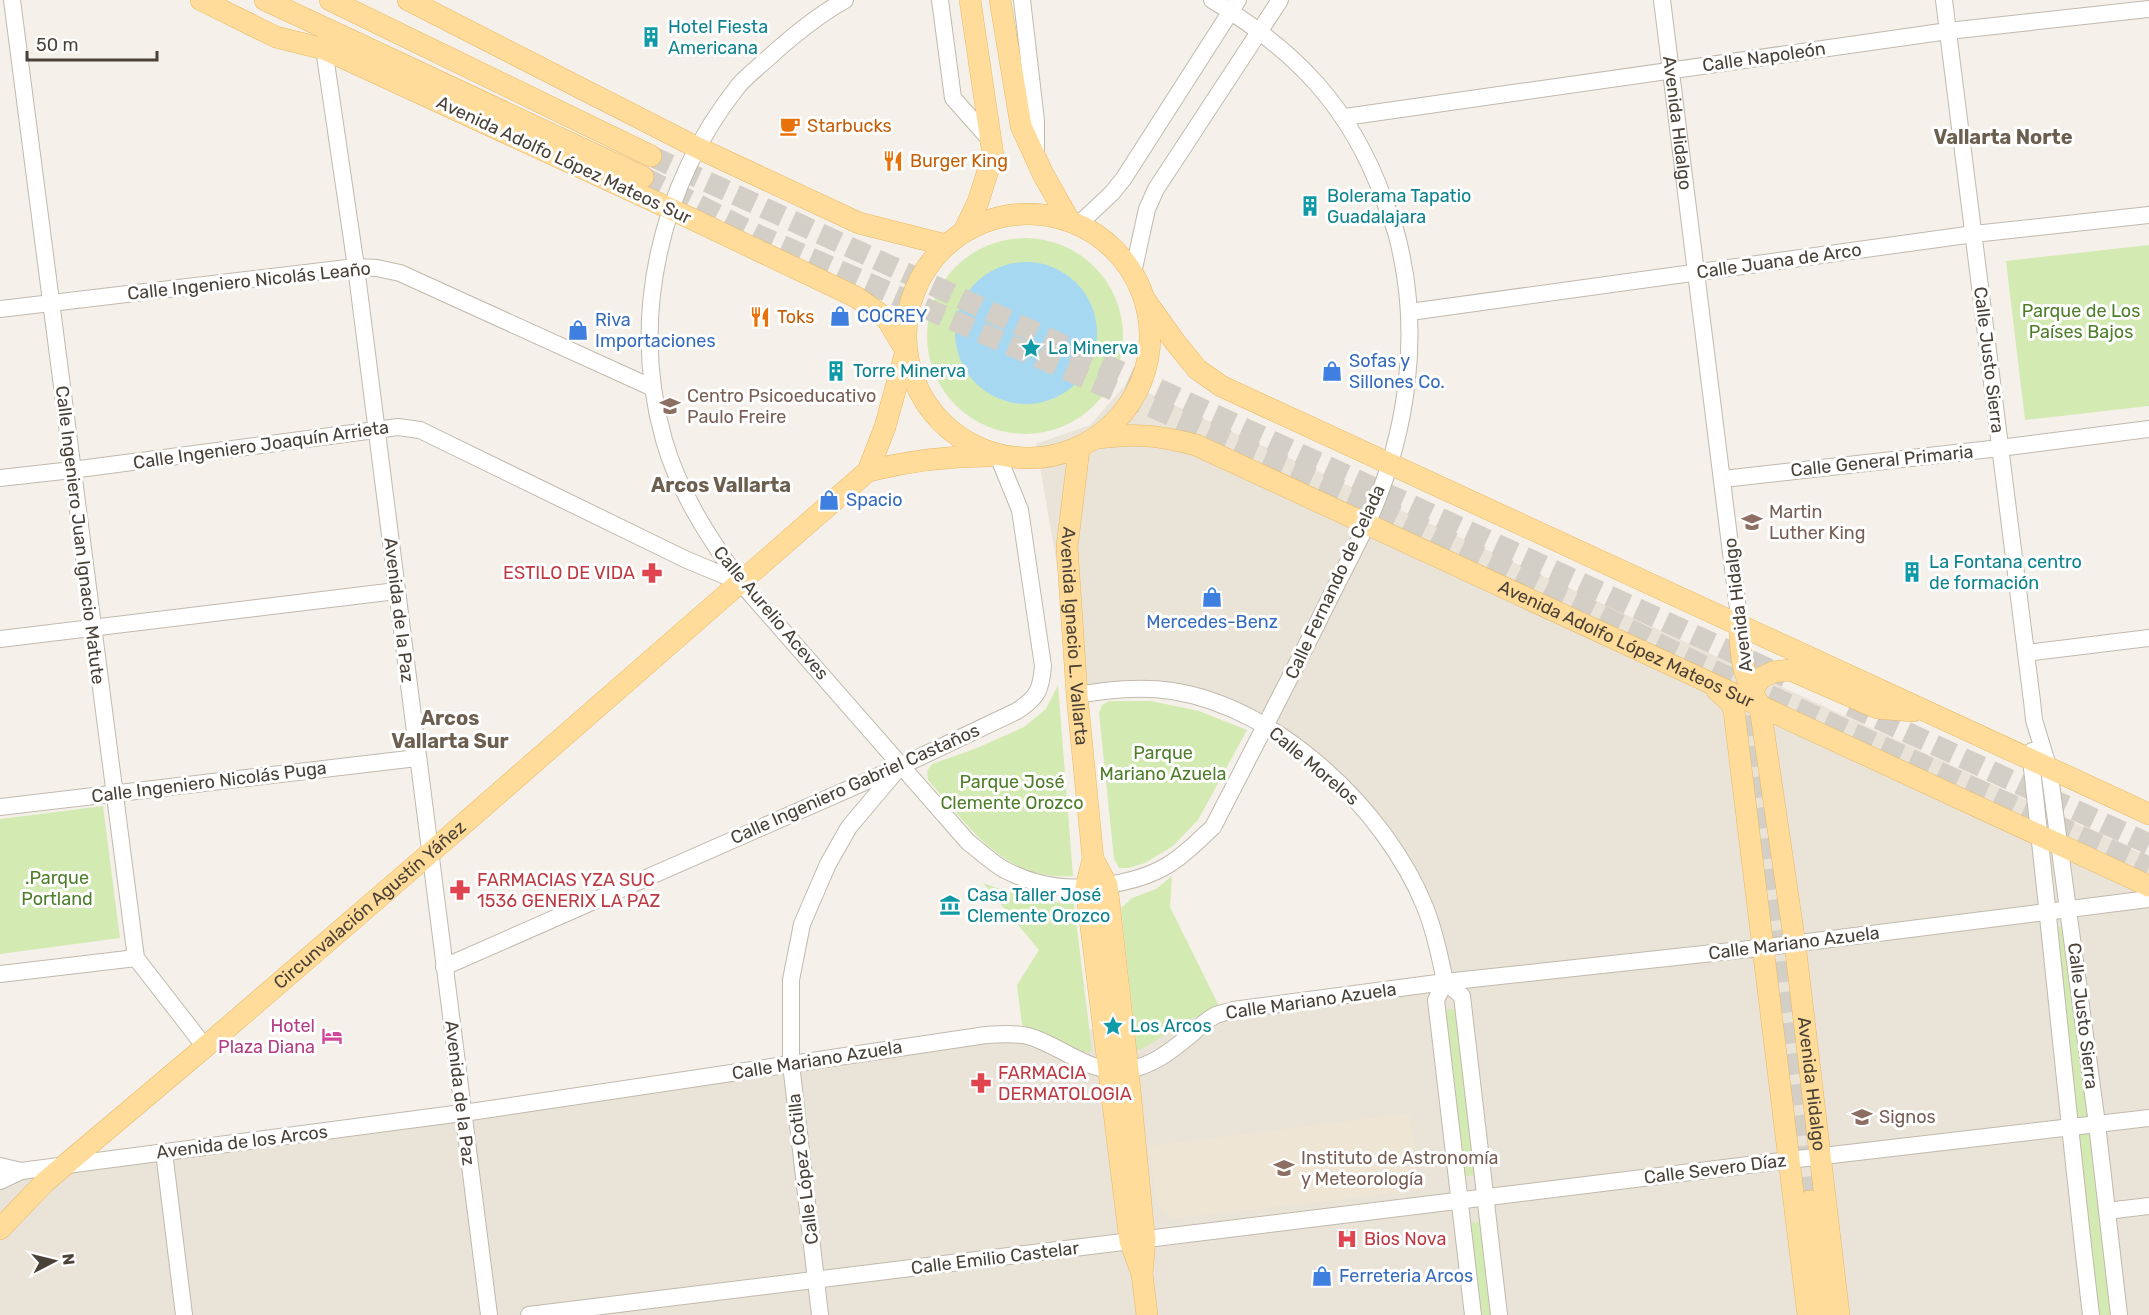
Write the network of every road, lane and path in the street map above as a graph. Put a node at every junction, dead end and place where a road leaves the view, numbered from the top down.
1 (12, 0) edge
2 (201, 0) edge
3 (232, 0) edge
4 (265, 0) edge
5 (330, 0) edge
6 (408, 0) edge
7 (845, 0) edge
8 (939, 0) edge
9 (970, 0) edge
10 (1000, 0) edge
11 (1022, 0) edge
12 (1212, 0) edge
13 (1280, 0) edge
14 (1662, 0) edge
15 (1944, 0) edge
16 (1234, 6) edge
17 (2149, 9) edge
18 (1948, 30) junction
19 (1260, 31) junction
20 (324, 49) junction
21 (1671, 70) junction
22 (1345, 117) junction
23 (992, 142) junction
24 (698, 148) junction
25 (651, 156) tunnel mouth
26 (1036, 158) junction
27 (643, 177) tunnel mouth
28 (671, 209) junction
29 (2149, 215) edge
30 (1074, 222) junction
31 (964, 231) junction
32 (1974, 234) junction
33 (946, 245) junction
34 (356, 267) junction
35 (1696, 272) junction
36 (1133, 273) junction
37 (1145, 300) junction
38 (50, 302) junction
39 (0, 309) edge
40 (1410, 312) junction
41 (906, 351) junction
42 (652, 388) junction
43 (2149, 429) edge
44 (376, 430) junction
45 (1097, 438) junction
46 (2000, 448) junction
47 (1078, 449) junction
48 (998, 456) junction
49 (1390, 464) junction
50 (72, 470) junction
51 (868, 471) junction
52 (0, 478) edge
53 (1723, 479) junction
54 (1366, 524) junction
55 (741, 583) junction
56 (396, 591) junction
57 (1740, 625) junction
58 (92, 627) junction
59 (2149, 638) edge
60 (0, 639) edge
61 (2026, 653) junction
62 (1710, 683) junction
63 (1077, 695) junction
64 (1756, 698) junction
65 (1928, 712) junction
66 (1265, 726) junction
67 (417, 758) junction
68 (2040, 765) junction
69 (901, 766) junction
70 (114, 793) junction
71 (0, 807) edge
72 (2149, 814) edge
73 (2040, 836) junction
74 (2060, 844) junction
75 (429, 854) junction
76 (1096, 886) junction
77 (2149, 886) edge
78 (2149, 899) edge
79 (2069, 908) junction
80 (2048, 911) junction
81 (1795, 944) junction
82 (1763, 948) junction
83 (136, 958) junction
84 (444, 967) junction
85 (0, 974) edge
86 (1444, 982) junction
87 (205, 1047) junction
88 (790, 1064) junction
89 (1119, 1070) junction
90 (463, 1113) junction
91 (2149, 1118) edge
92 (2097, 1124) junction
93 (2069, 1128) junction
94 (164, 1152) junction
95 (1820, 1157) junction
96 (1789, 1160) junction
97 (65, 1165) junction
98 (0, 1166) edge
99 (21, 1171) junction
100 (0, 1180) edge
101 (1485, 1197) junction
102 (1460, 1200) junction
103 (1810, 1201) tunnel mouth
104 (2149, 1206) edge
105 (2107, 1211) junction
106 (0, 1229) edge
107 (1137, 1240) junction
108 (816, 1280) junction
109 (184, 1315) edge
110 (489, 1315) edge
111 (529, 1315) edge
112 (820, 1315) edge
113 (1147, 1315) edge
114 (1473, 1315) edge
115 (1499, 1315) edge
116 (1808, 1315) edge
117 (1824, 1315) edge
118 (1839, 1315) edge
119 (2091, 1315) edge
120 (2119, 1315) edge

1 - 38 street, Calle Ingeniero Juan Ignacio Matute
2 - 20 main road, Avenida Adolfo López Mateos Sur
3 - 20 main road
4 - 27 main road, Avenida Adolfo López Mateos Sur
5 - 25 main road
6 - 24 main road
7 - 24 street, Calle Aurelio Aceves
8 - 23 street
9 - 23 main road
10 - 26 main road
11 - 26 street
12 - 16 street, Calle Fernando de Celada
13 - 19 street
14 - 21 street, Avenida Hidalgo
15 - 18 street, Calle Justo Sierra
16 - 19 street, Calle Fernando de Celada
16 - 30 street
17 - 18 street, Calle Napoleón
18 - 21 street, Calle Napoleón
18 - 32 street, Calle Justo Sierra
19 - 22 street, Calle Fernando de Celada
19 - 36 street
20 - 28 main road, Avenida Adolfo López Mateos Sur
20 - 34 street, Avenida de la Paz
21 - 22 street, Calle Napoleón
21 - 35 street, Avenida Hidalgo
22 - 40 street, Calle Fernando de Celada
23 - 31 main road
24 - 28 street, Calle Aurelio Aceves
24 - 33 main road
26 - 30 main road
28 - 41 main road, Avenida Adolfo López Mateos Sur
28 - 42 street, Calle Aurelio Aceves
29 - 32 street, Calle Juana de Arco
30 - 31 main road
30 - 36 main road
31 - 33 main road
32 - 35 street, Calle Juana de Arco
32 - 46 street, Calle Justo Sierra
33 - 41 main road
34 - 38 street, Calle Ingeniero Nicolás Leaño
34 - 42 street, Calle Ingeniero Nicolás Leaño
34 - 44 street, Avenida de la Paz
35 - 40 street, Calle Juana de Arco
35 - 53 street, Avenida Hidalgo
36 - 37 main road
37 - 45 main road
37 - 49 main road
38 - 39 street, Calle Ingeniero Nicolás Leaño
38 - 50 street, Calle Ingeniero Juan Ignacio Matute
40 - 49 street, Calle Fernando de Celada
41 - 48 main road
41 - 51 main road
42 - 55 street, Calle Aurelio Aceves
43 - 46 street, Calle General Primaria
44 - 50 street, Calle Ingeniero Joaquín Arrieta
44 - 55 street, Calle Ingeniero Joaquín Arrieta
44 - 56 street, Avenida de la Paz
45 - 47 main road
45 - 54 main road, Avenida Adolfo López Mateos Sur
46 - 53 street, Calle General Primaria
46 - 61 street, Calle Justo Sierra
47 - 48 main road
47 - 63 main road, Avenida Ignacio L. Vallarta
48 - 51 main road
48 - 69 street, Calle Ingeniero Gabriel Castaños
49 - 54 street, Calle Fernando de Celada
49 - 57 main road
50 - 52 street, Calle Ingeniero Joaquín Arrieta
50 - 58 street, Calle Ingeniero Juan Ignacio Matute
51 - 55 main road, Circunvalación Agustín Yáñez
53 - 57 street, Avenida Hidalgo
54 - 62 main road, Avenida Adolfo López Mateos Sur
54 - 66 street, Calle Fernando de Celada
55 - 69 street, Calle Aurelio Aceves
55 - 75 main road, Circunvalación Agustín Yáñez
56 - 58 street
56 - 67 street, Avenida de la Paz
57 - 64 main road, Avenida Hidalgo
57 - 65 main road
58 - 60 street
58 - 70 street, Calle Ingeniero Juan Ignacio Matute
59 - 61 street
61 - 68 street, Calle Justo Sierra
62 - 64 main road, Avenida Adolfo López Mateos Sur
62 - 82 main road, Avenida Hidalgo
63 - 66 street, Calle Morelos
63 - 76 main road, Avenida Ignacio L. Vallarta
64 - 65 main road
64 - 73 main road, Avenida Adolfo López Mateos Sur
64 - 81 main road, Avenida Hidalgo
65 - 68 main road
66 - 76 street, Calle Fernando de Celada
66 - 86 street, Calle Morelos
67 - 70 street, Calle Ingeniero Nicolás Puga
67 - 75 street, Avenida de la Paz
68 - 72 main road
68 - 73 street, Calle Justo Sierra
68 - 74 street, Calle Justo Sierra
69 - 76 street, Calle Aurelio Aceves
69 - 84 street, Calle Ingeniero Gabriel Castaños
69 - 88 street, Calle López Cotilla
70 - 71 street, Calle Ingeniero Nicolás Puga
70 - 83 street, Calle Ingeniero Juan Ignacio Matute
73 - 74 main road, Avenida Adolfo López Mateos Sur
73 - 80 street, Calle Justo Sierra
74 - 77 main road, Avenida Adolfo López Mateos Sur
74 - 79 street, Calle Justo Sierra
75 - 84 street, Avenida de la Paz
75 - 87 main road, Circunvalación Agustín Yáñez
76 - 89 main road, Avenida Ignacio L. Vallarta
78 - 79 street, Calle Mariano Azuela
79 - 80 street, Calle Mariano Azuela
79 - 92 street, Calle Justo Sierra
80 - 81 street, Calle Mariano Azuela
80 - 93 street, Calle Justo Sierra
81 - 82 street, Calle Mariano Azuela
81 - 95 main road, Avenida Hidalgo
82 - 86 street, Calle Mariano Azuela
82 - 96 main road, Avenida Hidalgo
83 - 85 street
83 - 87 street
84 - 90 street, Avenida de la Paz
86 - 89 street, Calle Mariano Azuela
86 - 101 street
86 - 102 street
87 - 97 main road, Circunvalación Agustín Yáñez
88 - 89 street, Calle Mariano Azuela
88 - 90 street, Calle Mariano Azuela
88 - 108 street, Calle López Cotilla
89 - 107 main road, Avenida Ignacio L. Vallarta
90 - 94 street, Avenida de los Arcos
90 - 110 street, Avenida de la Paz
91 - 92 street, Calle Severo Díaz
92 - 93 street, Calle Severo Díaz
92 - 105 street, Calle Justo Sierra
93 - 95 street, Calle Severo Díaz
93 - 119 street, Calle Justo Sierra
94 - 97 street, Avenida de los Arcos
94 - 109 street
95 - 96 street, Calle Severo Díaz
95 - 118 main road, Avenida Hidalgo
96 - 101 street, Calle Severo Díaz
96 - 116 main road, Avenida Hidalgo
97 - 99 street, Avenida de los Arcos
97 - 106 main road, Circunvalación Agustín Yáñez
98 - 99 street, Avenida de los Arcos
99 - 100 street, Avenida de los Arcos
101 - 102 street, Calle Severo Díaz
101 - 115 street
102 - 107 street, Calle Emilio Castelar
102 - 114 street
103 - 117 main road
104 - 105 street
105 - 120 street, Calle Justo Sierra
107 - 108 street, Calle Emilio Castelar
107 - 113 main road, Avenida Ignacio L. Vallarta
108 - 111 street, Calle Emilio Castelar
108 - 112 street, Calle López Cotilla

